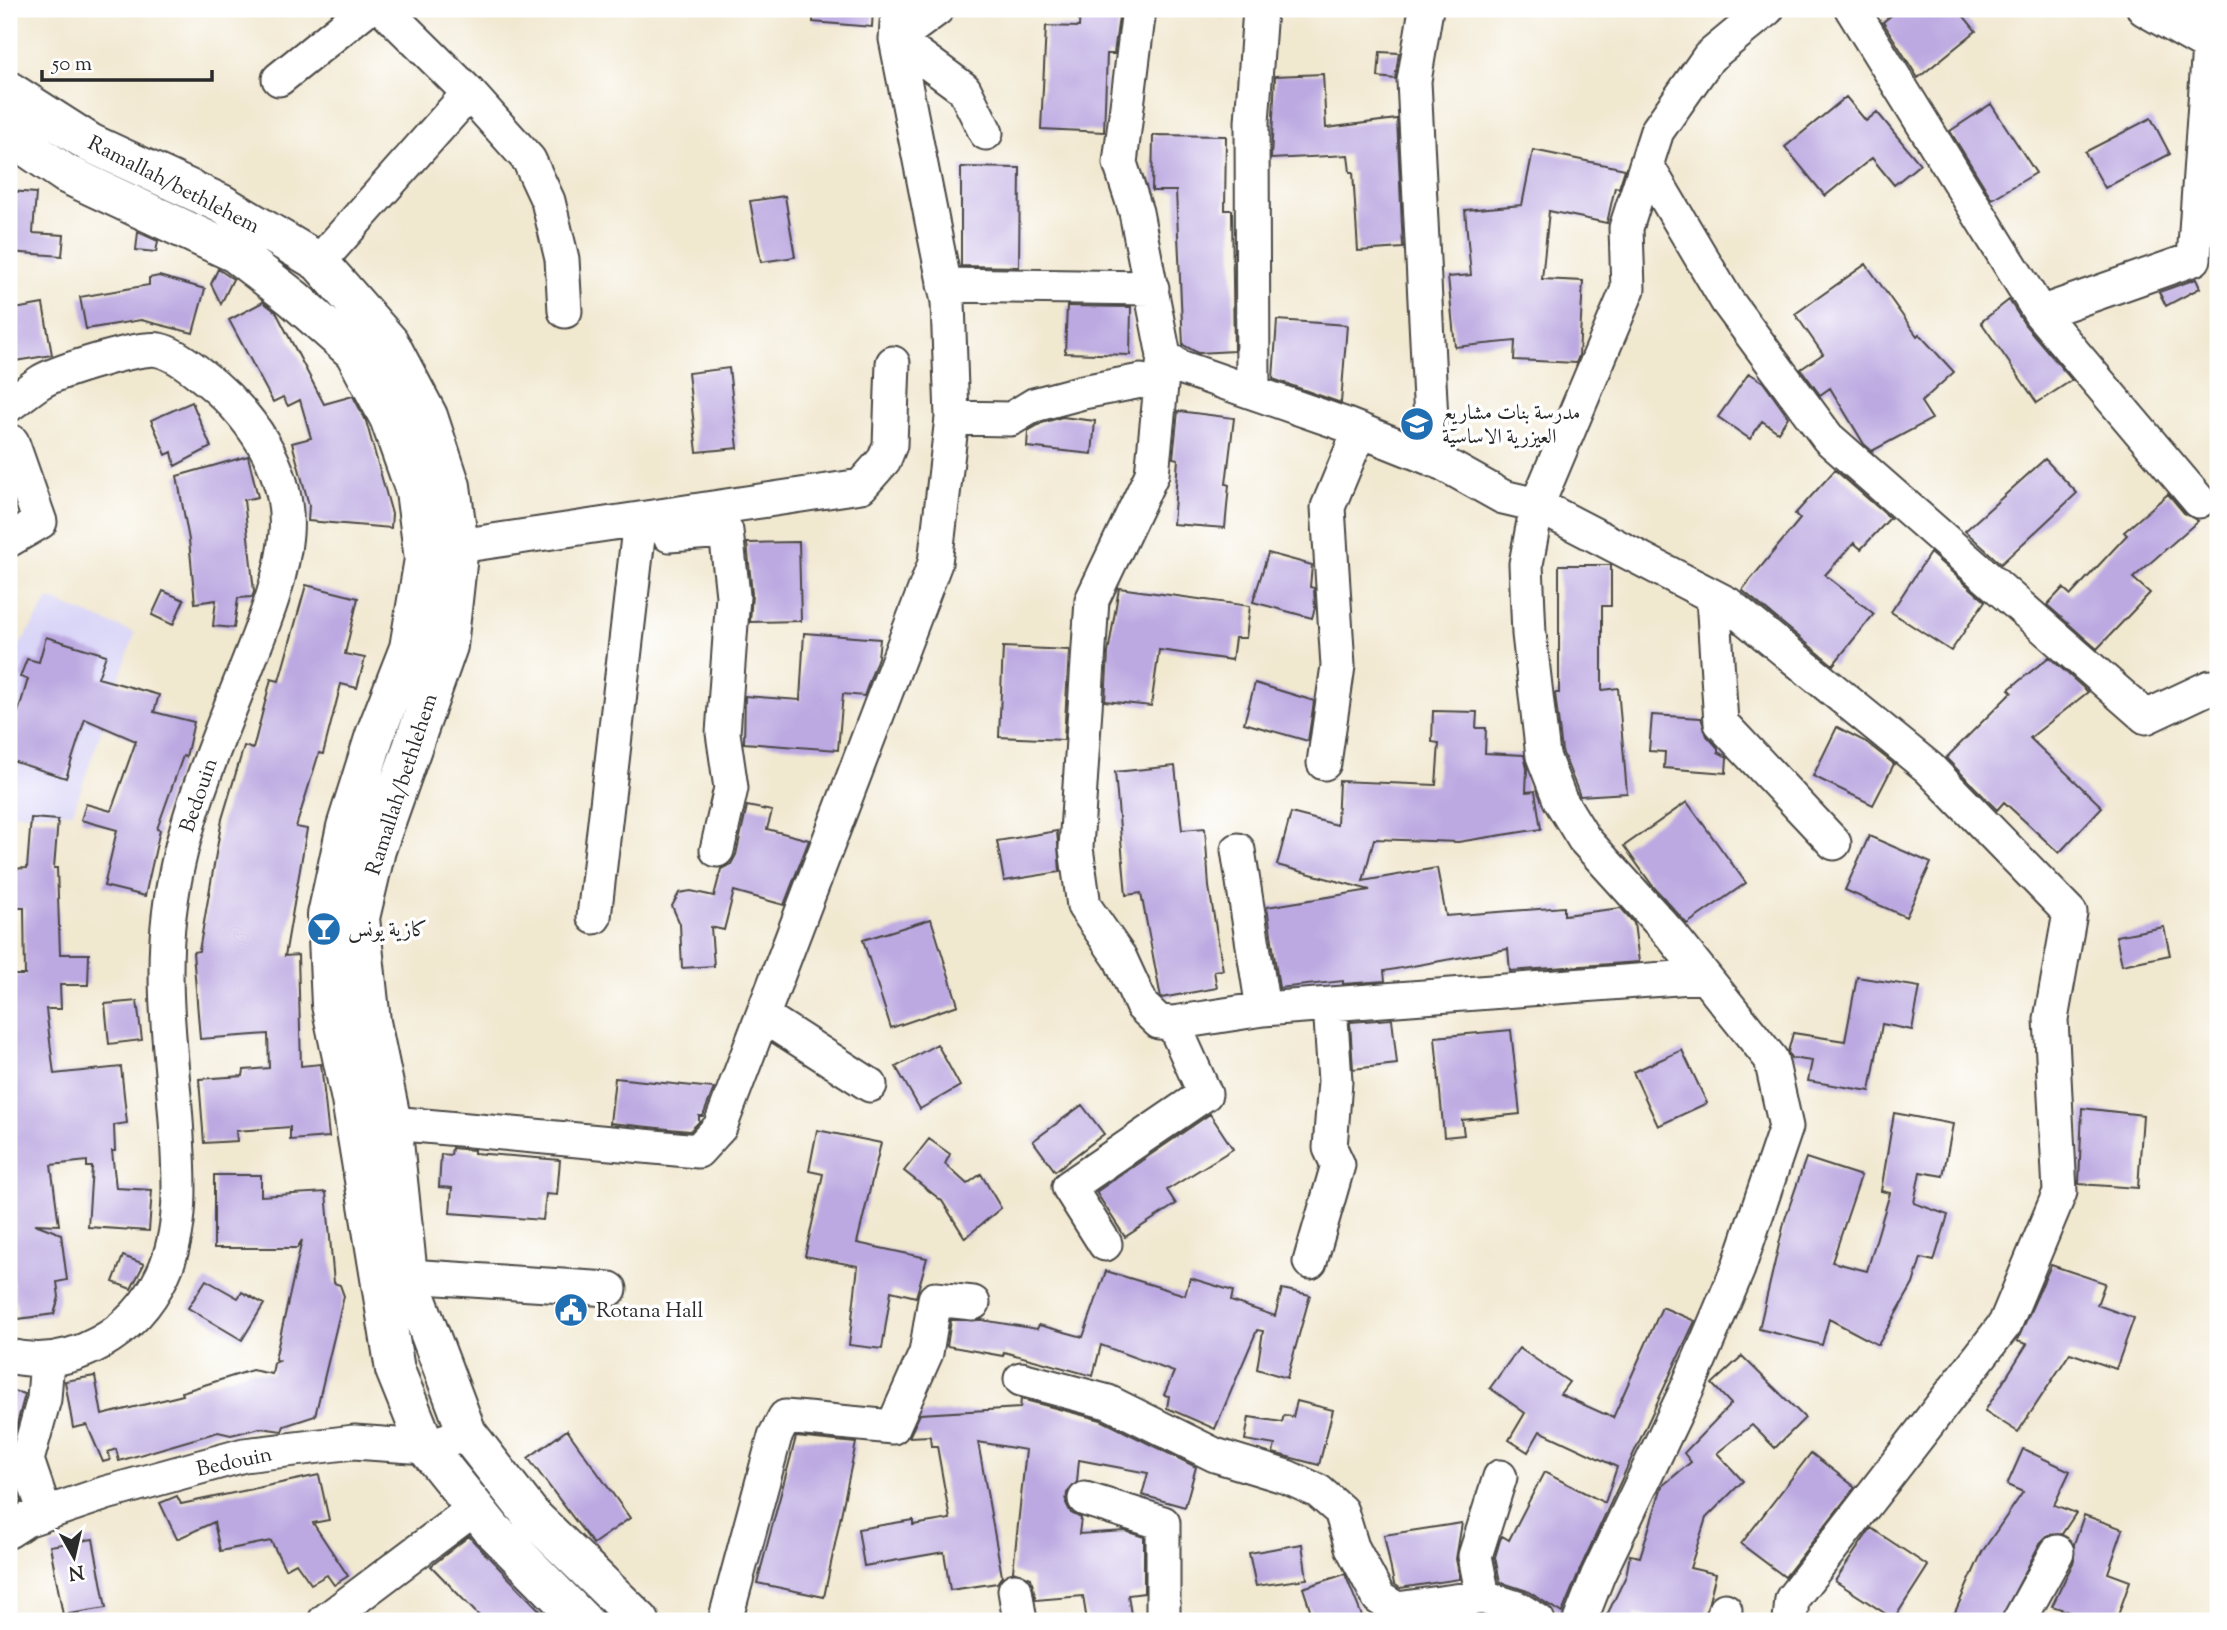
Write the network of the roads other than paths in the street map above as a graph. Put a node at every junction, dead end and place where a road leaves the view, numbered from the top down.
1 (366, 9) edge
2 (384, 9) edge
3 (937, 9) edge
4 (1139, 9) edge
5 (1259, 9) edge
6 (1426, 9) edge
7 (1767, 9) edge
8 (1852, 9) edge
9 (2144, 9) edge
10 (2190, 9) edge
11 (897, 24) edge
12 (2209, 46) junction
13 (279, 79) dead end
14 (9, 91) edge
15 (469, 93) junction
16 (986, 133) dead end
17 (9, 135) edge
18 (1647, 166) junction
19 (2207, 235) edge
20 (319, 262) junction
21 (944, 285) junction
22 (1152, 288) junction
23 (565, 311) dead end
24 (2040, 313) junction
25 (893, 363) dead end
26 (1162, 371) junction
27 (1253, 392) junction
28 (9, 405) edge
29 (952, 418) junction
30 (1360, 430) junction
31 (12, 442) dead end
32 (1433, 460) junction
33 (2199, 501) dead end
34 (1538, 505) junction
35 (639, 528) junction
36 (9, 540) edge
37 (458, 546) junction
38 (1713, 597) junction
39 (2218, 689) edge
40 (1324, 763) dead end
41 (1834, 843) dead end
42 (717, 850) dead end
43 (1238, 850) dead end
44 (594, 917) dead end
45 (1704, 976) junction
46 (1330, 1004) junction
47 (1263, 1009) junction
48 (762, 1016) junction
49 (1173, 1023) junction
50 (870, 1085) dead end
51 (392, 1123) junction
52 (1105, 1244) dead end
53 (1310, 1262) dead end
54 (408, 1276) junction
55 (610, 1289) dead end
56 (973, 1303) dead end
57 (9, 1356) edge
58 (47, 1359) junction
59 (1021, 1378) dead end
60 (467, 1433) junction
61 (426, 1447) junction
62 (1500, 1478) dead end
63 (1085, 1499) dead end
64 (475, 1508) junction
65 (45, 1513) junction
66 (9, 1531) edge
67 (2057, 1552) dead end
68 (1482, 1597) junction
69 (325, 1621) edge
70 (583, 1621) edge
71 (640, 1621) edge
72 (725, 1621) edge
73 (1163, 1621) edge
74 (1538, 1621) edge
75 (1580, 1621) edge
76 (1790, 1621) edge
77 (2019, 1621) edge

1 - 13 street
2 - 15 street
3 - 11 street
4 - 22 street
5 - 27 street
6 - 32 street
7 - 18 street
8 - 24 street
9 - 12 street
10 - 12 street
11 - 16 street
11 - 21 street
12 - 19 street
14 - 20 main road, Ramallah/bethlehem
15 - 20 street
15 - 23 street
17 - 61 main road, Ramallah/bethlehem
18 - 34 street
18 - 39 street
19 - 24 street
20 - 37 main road, Ramallah/bethlehem
21 - 22 street
21 - 29 street
22 - 26 street
24 - 33 street
25 - 35 street
26 - 27 street
26 - 29 street
26 - 49 street
27 - 30 street
28 - 58 street, Bedouin
29 - 48 street
30 - 32 street
30 - 40 street
31 - 36 street
32 - 34 street
34 - 38 street
34 - 45 street
35 - 37 street
35 - 42 street
35 - 44 street
37 - 51 main road, Ramallah/bethlehem
38 - 41 street
38 - 76 street
43 - 47 street
45 - 46 street
45 - 75 street
46 - 47 street
46 - 53 street
47 - 49 street
48 - 50 street
48 - 51 street
49 - 52 street
51 - 54 main road, Ramallah/bethlehem
54 - 55 street
54 - 60 main road, Ramallah/bethlehem
56 - 72 street
57 - 58 street, Bedouin
58 - 65 street
59 - 68 street
60 - 61 street, Bedouin
60 - 71 main road, Ramallah/bethlehem
61 - 64 main road, Ramallah/bethlehem
61 - 65 street, Bedouin
62 - 68 street
63 - 73 street
64 - 69 street
64 - 70 main road, Ramallah/bethlehem
65 - 66 street, Bedouin
67 - 77 street
68 - 74 street

